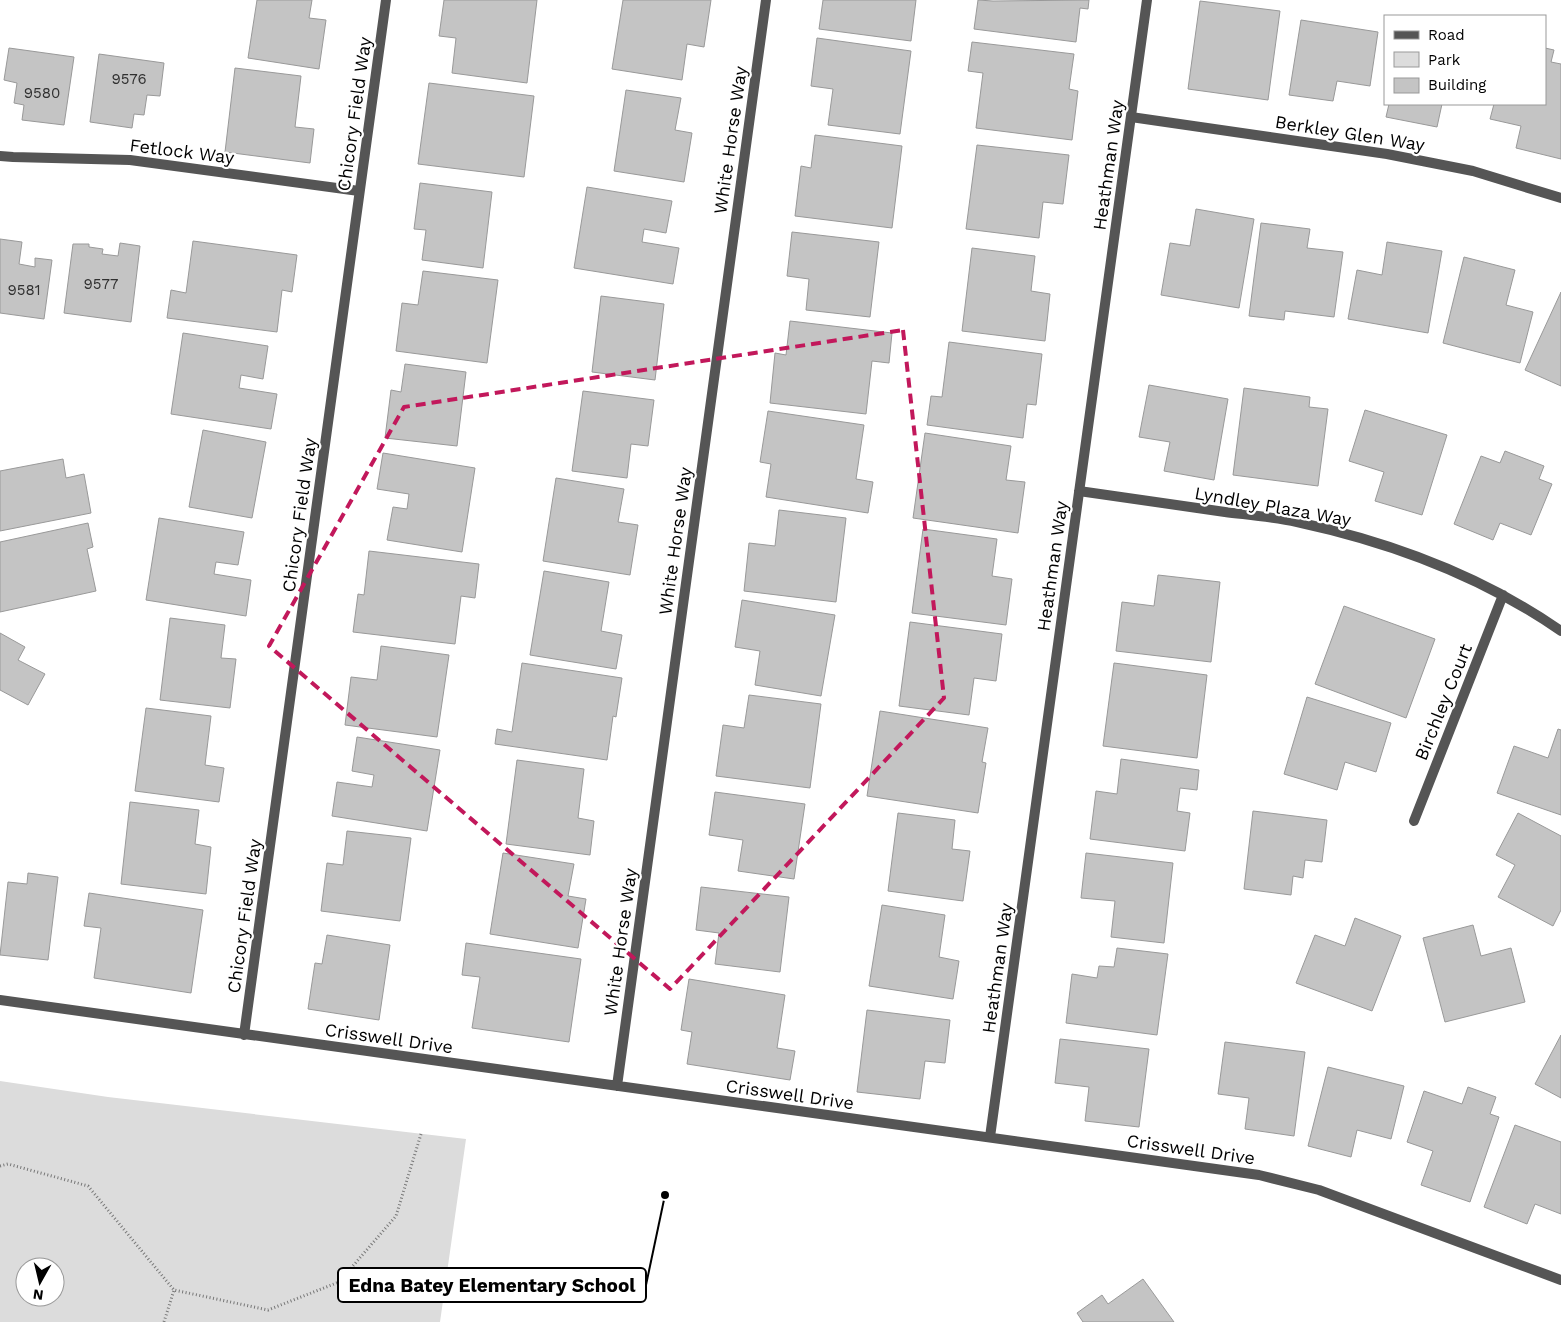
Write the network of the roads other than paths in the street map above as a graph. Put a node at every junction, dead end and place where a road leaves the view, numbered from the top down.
1 (386, 0) edge
2 (766, 0) edge
3 (1147, 0) edge
4 (1131, 117) junction
5 (0, 156) edge
6 (359, 191) junction
7 (1561, 198) edge
8 (1079, 491) junction
9 (1503, 596) junction
10 (1561, 631) edge
11 (1414, 821) dead end
12 (0, 1000) edge
13 (244, 1035) junction
14 (617, 1086) junction
15 (990, 1137) junction
16 (1561, 1280) edge

1 - 6 street, Chicory Field Way
2 - 14 street, White Horse Way
3 - 4 street, Heathman Way
4 - 7 street, Berkley Glen Way
4 - 8 street, Heathman Way
5 - 6 street, Fetlock Way
6 - 13 street, Chicory Field Way
8 - 9 street, Lyndley Plaza Way
8 - 15 street, Heathman Way
9 - 10 street, Lyndley Plaza Way
9 - 11 street, Birchley Court
12 - 13 street, Crisswell Drive
13 - 14 street, Crisswell Drive
14 - 15 street, Crisswell Drive
15 - 16 street, Crisswell Drive

